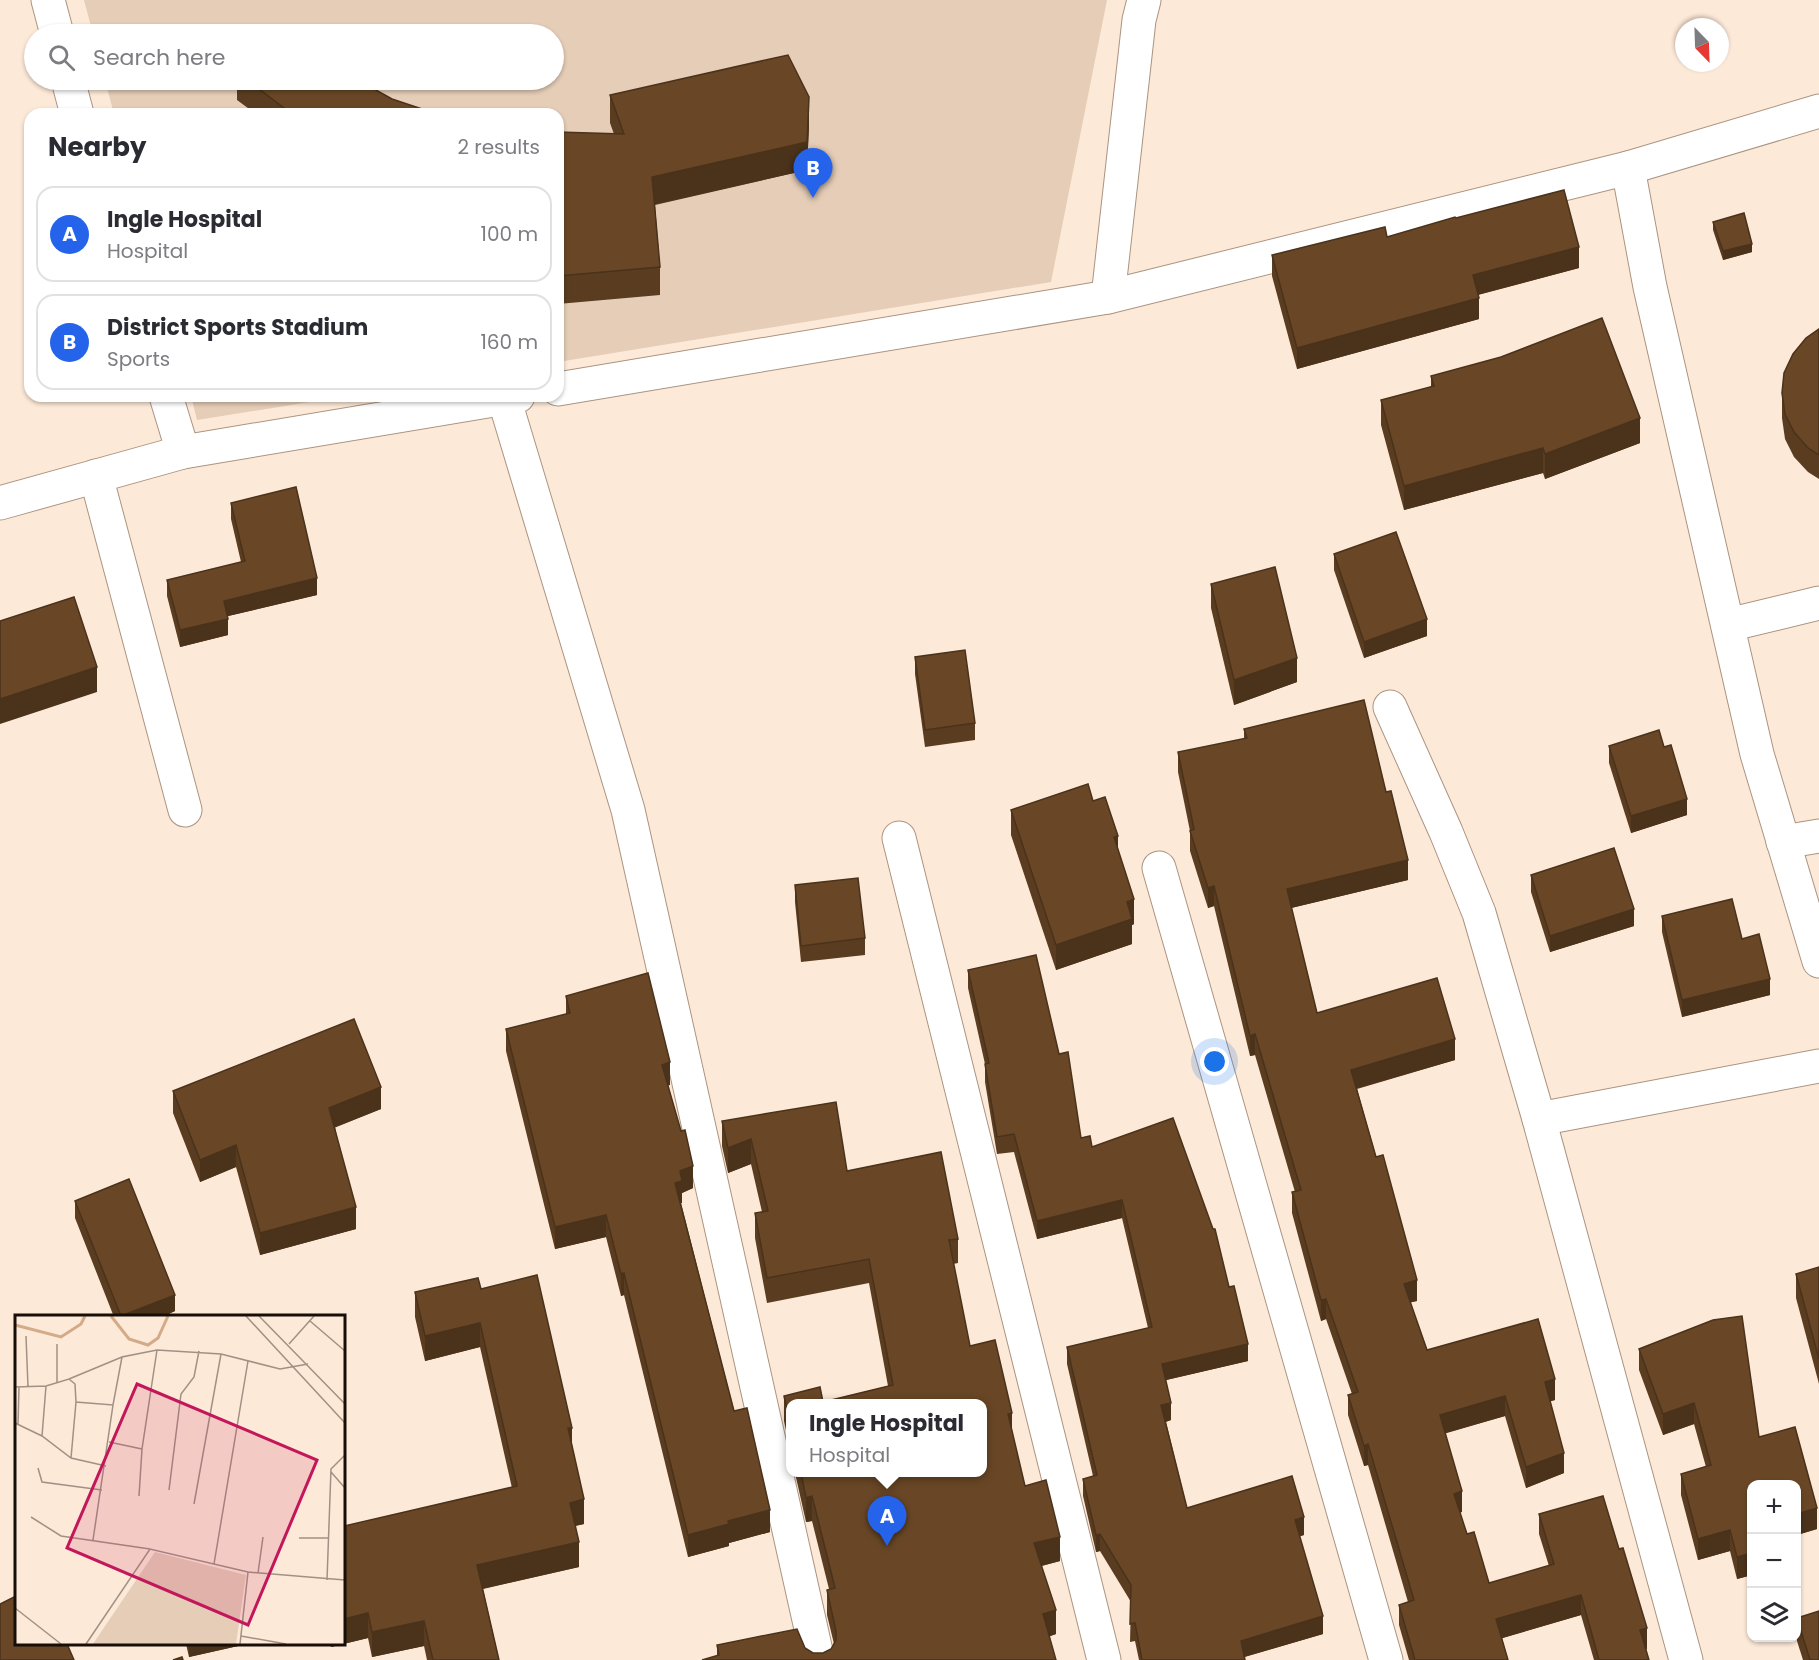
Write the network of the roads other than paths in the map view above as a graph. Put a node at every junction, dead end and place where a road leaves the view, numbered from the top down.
1 (48, 0) edge
2 (1144, 0) edge
3 (54, 24) edge
4 (71, 90) edge
5 (75, 108) edge
6 (1819, 111) edge
7 (1628, 168) junction
8 (1108, 297) junction
9 (564, 388) edge
10 (167, 402) edge
11 (481, 402) edge
12 (512, 402) edge
13 (183, 452) junction
14 (96, 476) junction
15 (0, 503) edge
16 (1819, 603) edge
17 (1728, 626) junction
18 (1390, 707) dead end
19 (185, 810) dead end
20 (1819, 836) edge
21 (899, 838) dead end
22 (1783, 842) junction
23 (1160, 868) dead end
24 (1819, 961) edge
25 (1819, 1066) edge
26 (1539, 1119) junction
27 (818, 1660) edge
28 (1104, 1660) edge
29 (1386, 1660) edge
30 (1686, 1660) edge

1 - 3 street
2 - 8 street
4 - 5 street
6 - 7 street
7 - 8 street
7 - 17 street
8 - 9 street
10 - 13 street
11 - 13 street
12 - 27 street
13 - 14 street
14 - 15 street
14 - 19 street
16 - 17 street
17 - 22 street
18 - 26 street
20 - 22 street
21 - 28 street
22 - 24 street
23 - 29 street
25 - 26 street
26 - 30 street

